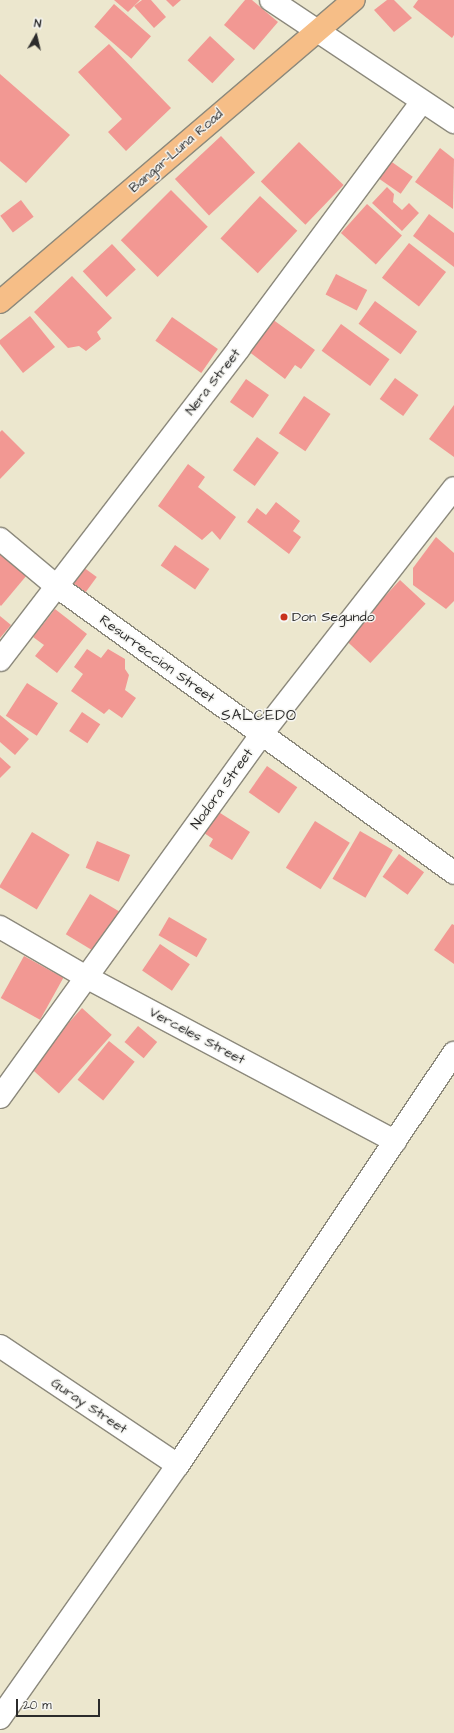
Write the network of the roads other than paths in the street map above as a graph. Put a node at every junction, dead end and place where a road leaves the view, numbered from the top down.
1 (271, 0) edge
2 (353, 0) edge
3 (316, 31) junction
4 (422, 102) junction
5 (454, 122) edge
6 (0, 302) edge
7 (454, 488) edge
8 (0, 540) edge
9 (55, 585) junction
10 (0, 660) edge
11 (261, 735) junction
12 (454, 873) edge
13 (0, 928) edge
14 (88, 978) junction
15 (454, 1053) edge
16 (0, 1097) edge
17 (395, 1141) junction
18 (0, 1346) edge
19 (178, 1465) junction
20 (0, 1718) edge

1 - 3 street
2 - 3 main road, Bangar-Luna Road
3 - 4 street
3 - 6 main road, Bangar-Luna Road
4 - 5 street
4 - 9 street, Nera Street
7 - 11 street, Nodora Street
8 - 9 street, Resurreccion Street
9 - 10 street, Nera Street
9 - 11 street, Resurreccion Street
11 - 12 street, Resurreccion Street
11 - 14 street, Nodora Street
13 - 14 street, Verceles Street
14 - 16 street, Nodora Street
14 - 17 street, Verceles Street
15 - 17 street
17 - 19 street
18 - 19 street, Guray Street
19 - 20 street

